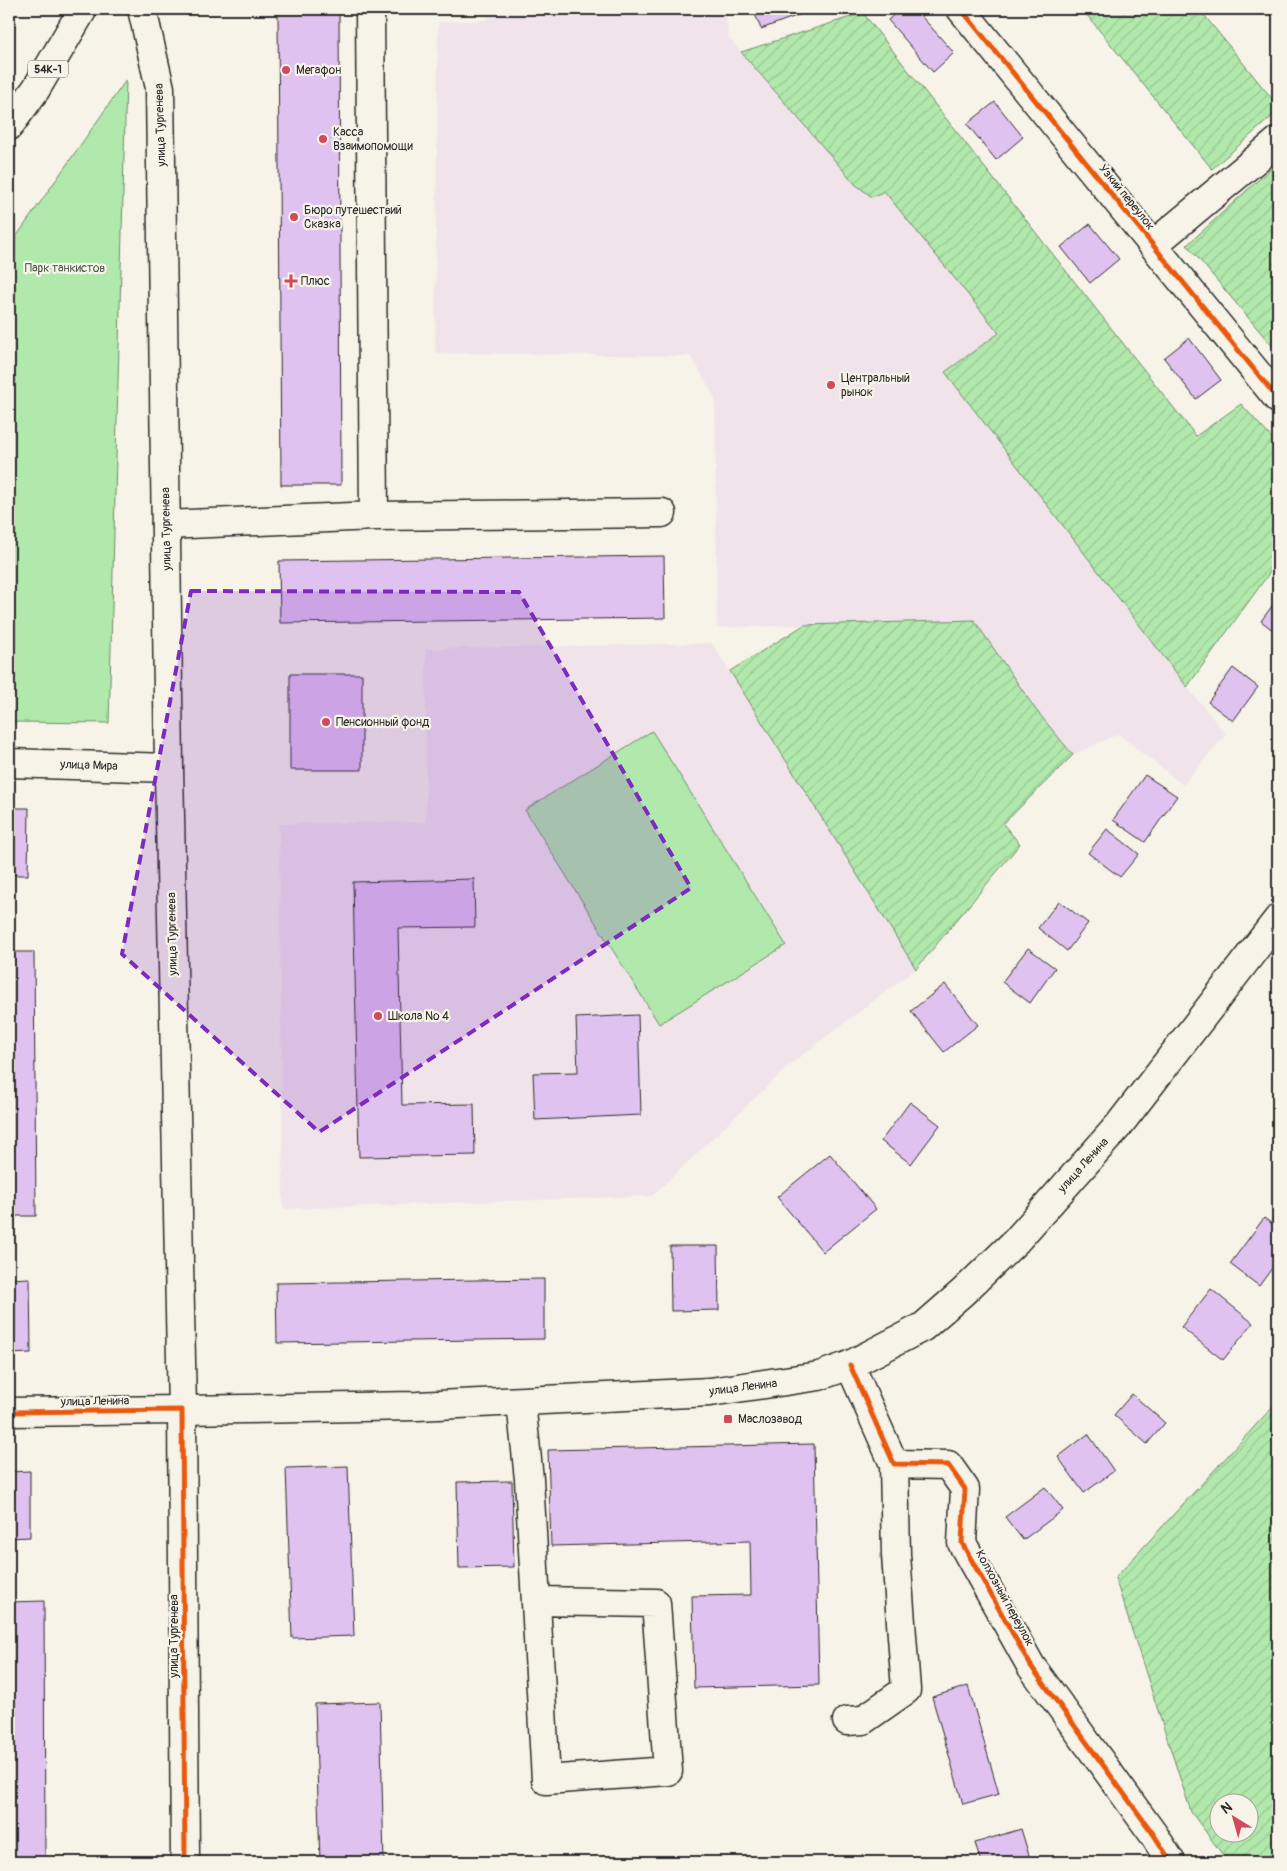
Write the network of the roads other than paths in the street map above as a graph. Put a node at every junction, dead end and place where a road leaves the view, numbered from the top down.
1 (83, 9) edge
2 (142, 9) edge
3 (370, 9) edge
4 (961, 9) edge
5 (9, 126) edge
6 (1278, 141) edge
7 (1153, 245) junction
8 (1278, 399) edge
9 (662, 513) dead end
10 (374, 516) junction
11 (166, 524) junction
12 (9, 763) edge
13 (169, 768) junction
14 (1278, 919) edge
15 (850, 1365) junction
16 (521, 1402) junction
17 (182, 1410) junction
18 (9, 1412) edge
19 (894, 1464) junction
20 (536, 1601) junction
21 (847, 1721) dead end
22 (185, 1862) edge
23 (1172, 1862) edge

1 - 5 main road, 54К-1
2 - 11 main road, улица Тургенева
3 - 10 main road
4 - 7 main road, Узкий переулок
6 - 7 main road
7 - 8 main road, Узкий переулок
9 - 10 main road
10 - 11 main road
11 - 13 main road, улица Тургенева
12 - 13 main road, улица Мира
13 - 17 main road, улица Тургенева
14 - 15 main road, улица Ленина
15 - 16 main road, улица Ленина
15 - 19 main road
16 - 17 main road, улица Ленина
16 - 20 main road
17 - 18 main road, улица Ленина
17 - 22 main road, улица Тургенева
19 - 21 main road
19 - 23 main road, Колхозный переулок
20 - 20 main road

